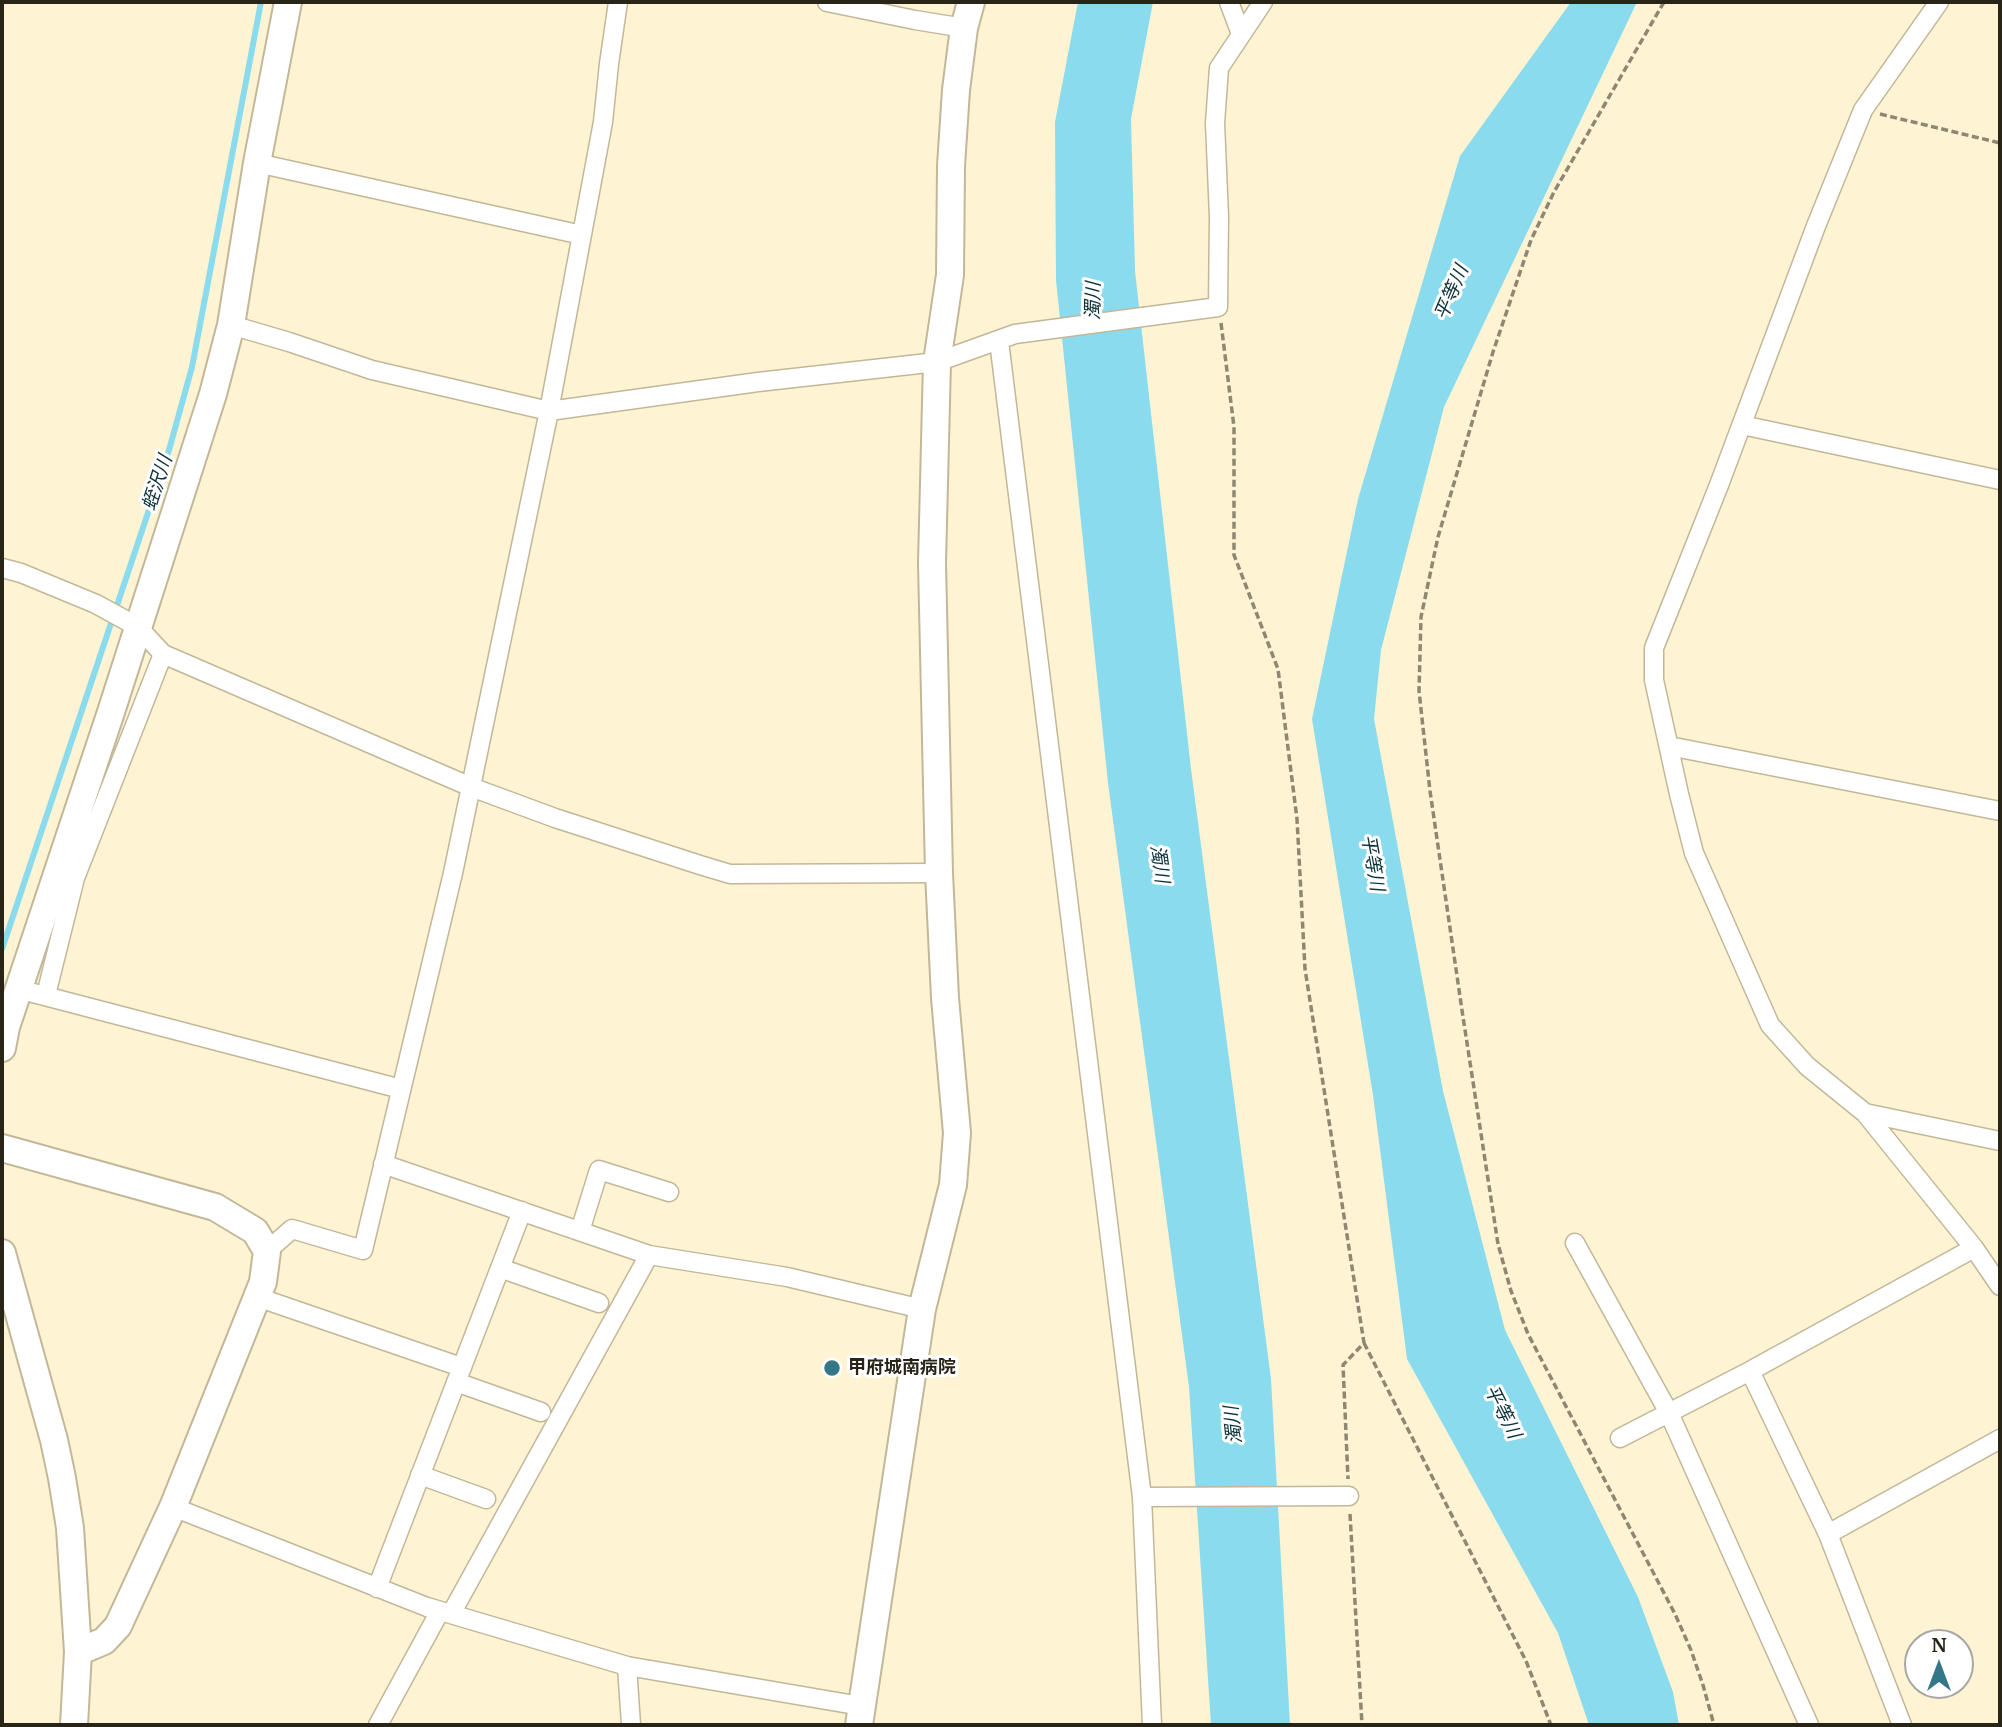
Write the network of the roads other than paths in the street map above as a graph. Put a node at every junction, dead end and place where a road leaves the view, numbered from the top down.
1 (288, 2) edge
2 (618, 2) edge
3 (827, 2) edge
4 (971, 2) edge
5 (1229, 2) edge
6 (1263, 2) edge
7 (1939, 2) edge
8 (912, 11) edge
9 (964, 28) junction
10 (1241, 34) junction
11 (257, 163) junction
12 (582, 235) junction
13 (231, 324) junction
14 (1007, 338) junction
15 (937, 362) junction
16 (549, 411) junction
17 (1742, 425) junction
18 (2000, 480) edge
19 (2, 568) edge
20 (132, 623) junction
21 (163, 654) junction
22 (1669, 746) junction
23 (471, 787) junction
24 (2000, 811) edge
25 (939, 873) junction
26 (58, 903) junction
27 (18, 989) junction
28 (46, 995) junction
29 (2, 1048) edge
30 (401, 1089) junction
31 (1865, 1114) junction
32 (2000, 1141) edge
33 (2, 1148) edge
34 (383, 1164) junction
35 (669, 1192) dead end
36 (522, 1211) junction
37 (580, 1231) junction
38 (1575, 1243) dead end
39 (1975, 1248) junction
40 (267, 1251) junction
41 (2, 1253) edge
42 (649, 1255) junction
43 (500, 1268) junction
44 (2000, 1286) edge
45 (257, 1297) junction
46 (598, 1303) dead end
47 (922, 1309) junction
48 (1751, 1371) junction
49 (459, 1375) junction
50 (541, 1412) dead end
51 (1669, 1413) junction
52 (1620, 1438) dead end
53 (2000, 1439) edge
54 (420, 1475) junction
55 (1340, 1496) road end
56 (1150, 1497) junction
57 (486, 1499) dead end
58 (173, 1507) junction
59 (1828, 1534) junction
60 (377, 1588) junction
61 (446, 1613) junction
62 (78, 1651) junction
63 (627, 1666) junction
64 (860, 1716) edge
65 (74, 1725) edge
66 (378, 1725) edge
67 (631, 1725) edge
68 (1152, 1725) edge
69 (1809, 1725) edge
70 (1902, 1725) edge

1 - 11 street
2 - 12 street
3 - 8 street
4 - 9 street
5 - 10 street
6 - 10 street
7 - 17 street
8 - 9 street
9 - 15 street
10 - 14 street
11 - 12 street
11 - 13 street
12 - 16 street
13 - 16 street
13 - 20 street
14 - 15 street
14 - 56 street
15 - 16 street
15 - 25 street
16 - 23 street
17 - 18 street
17 - 22 street
19 - 20 street
20 - 21 street
20 - 26 street
21 - 23 street
21 - 26 street
22 - 24 street
22 - 31 street
23 - 25 street
23 - 30 street
25 - 47 street
26 - 27 street
26 - 28 street
27 - 28 street
27 - 29 street
28 - 30 street
30 - 34 street
31 - 32 street
31 - 39 street
33 - 40 street
34 - 36 street
34 - 40 street
35 - 37 street
36 - 37 street
36 - 43 street
37 - 42 street
38 - 51 street
39 - 44 street
39 - 48 street
40 - 45 street
41 - 62 street
42 - 47 street
42 - 61 street
43 - 46 street
43 - 49 street
45 - 49 street
45 - 58 street
47 - 64 street
48 - 51 street
48 - 59 street
49 - 50 street
49 - 54 street
51 - 52 street
51 - 69 street
53 - 59 street
54 - 57 street
54 - 60 street
55 - 56 street
56 - 68 street
58 - 60 street
58 - 62 street
59 - 70 street
60 - 61 street
61 - 63 street
61 - 66 street
62 - 65 street
63 - 64 street
63 - 67 street

